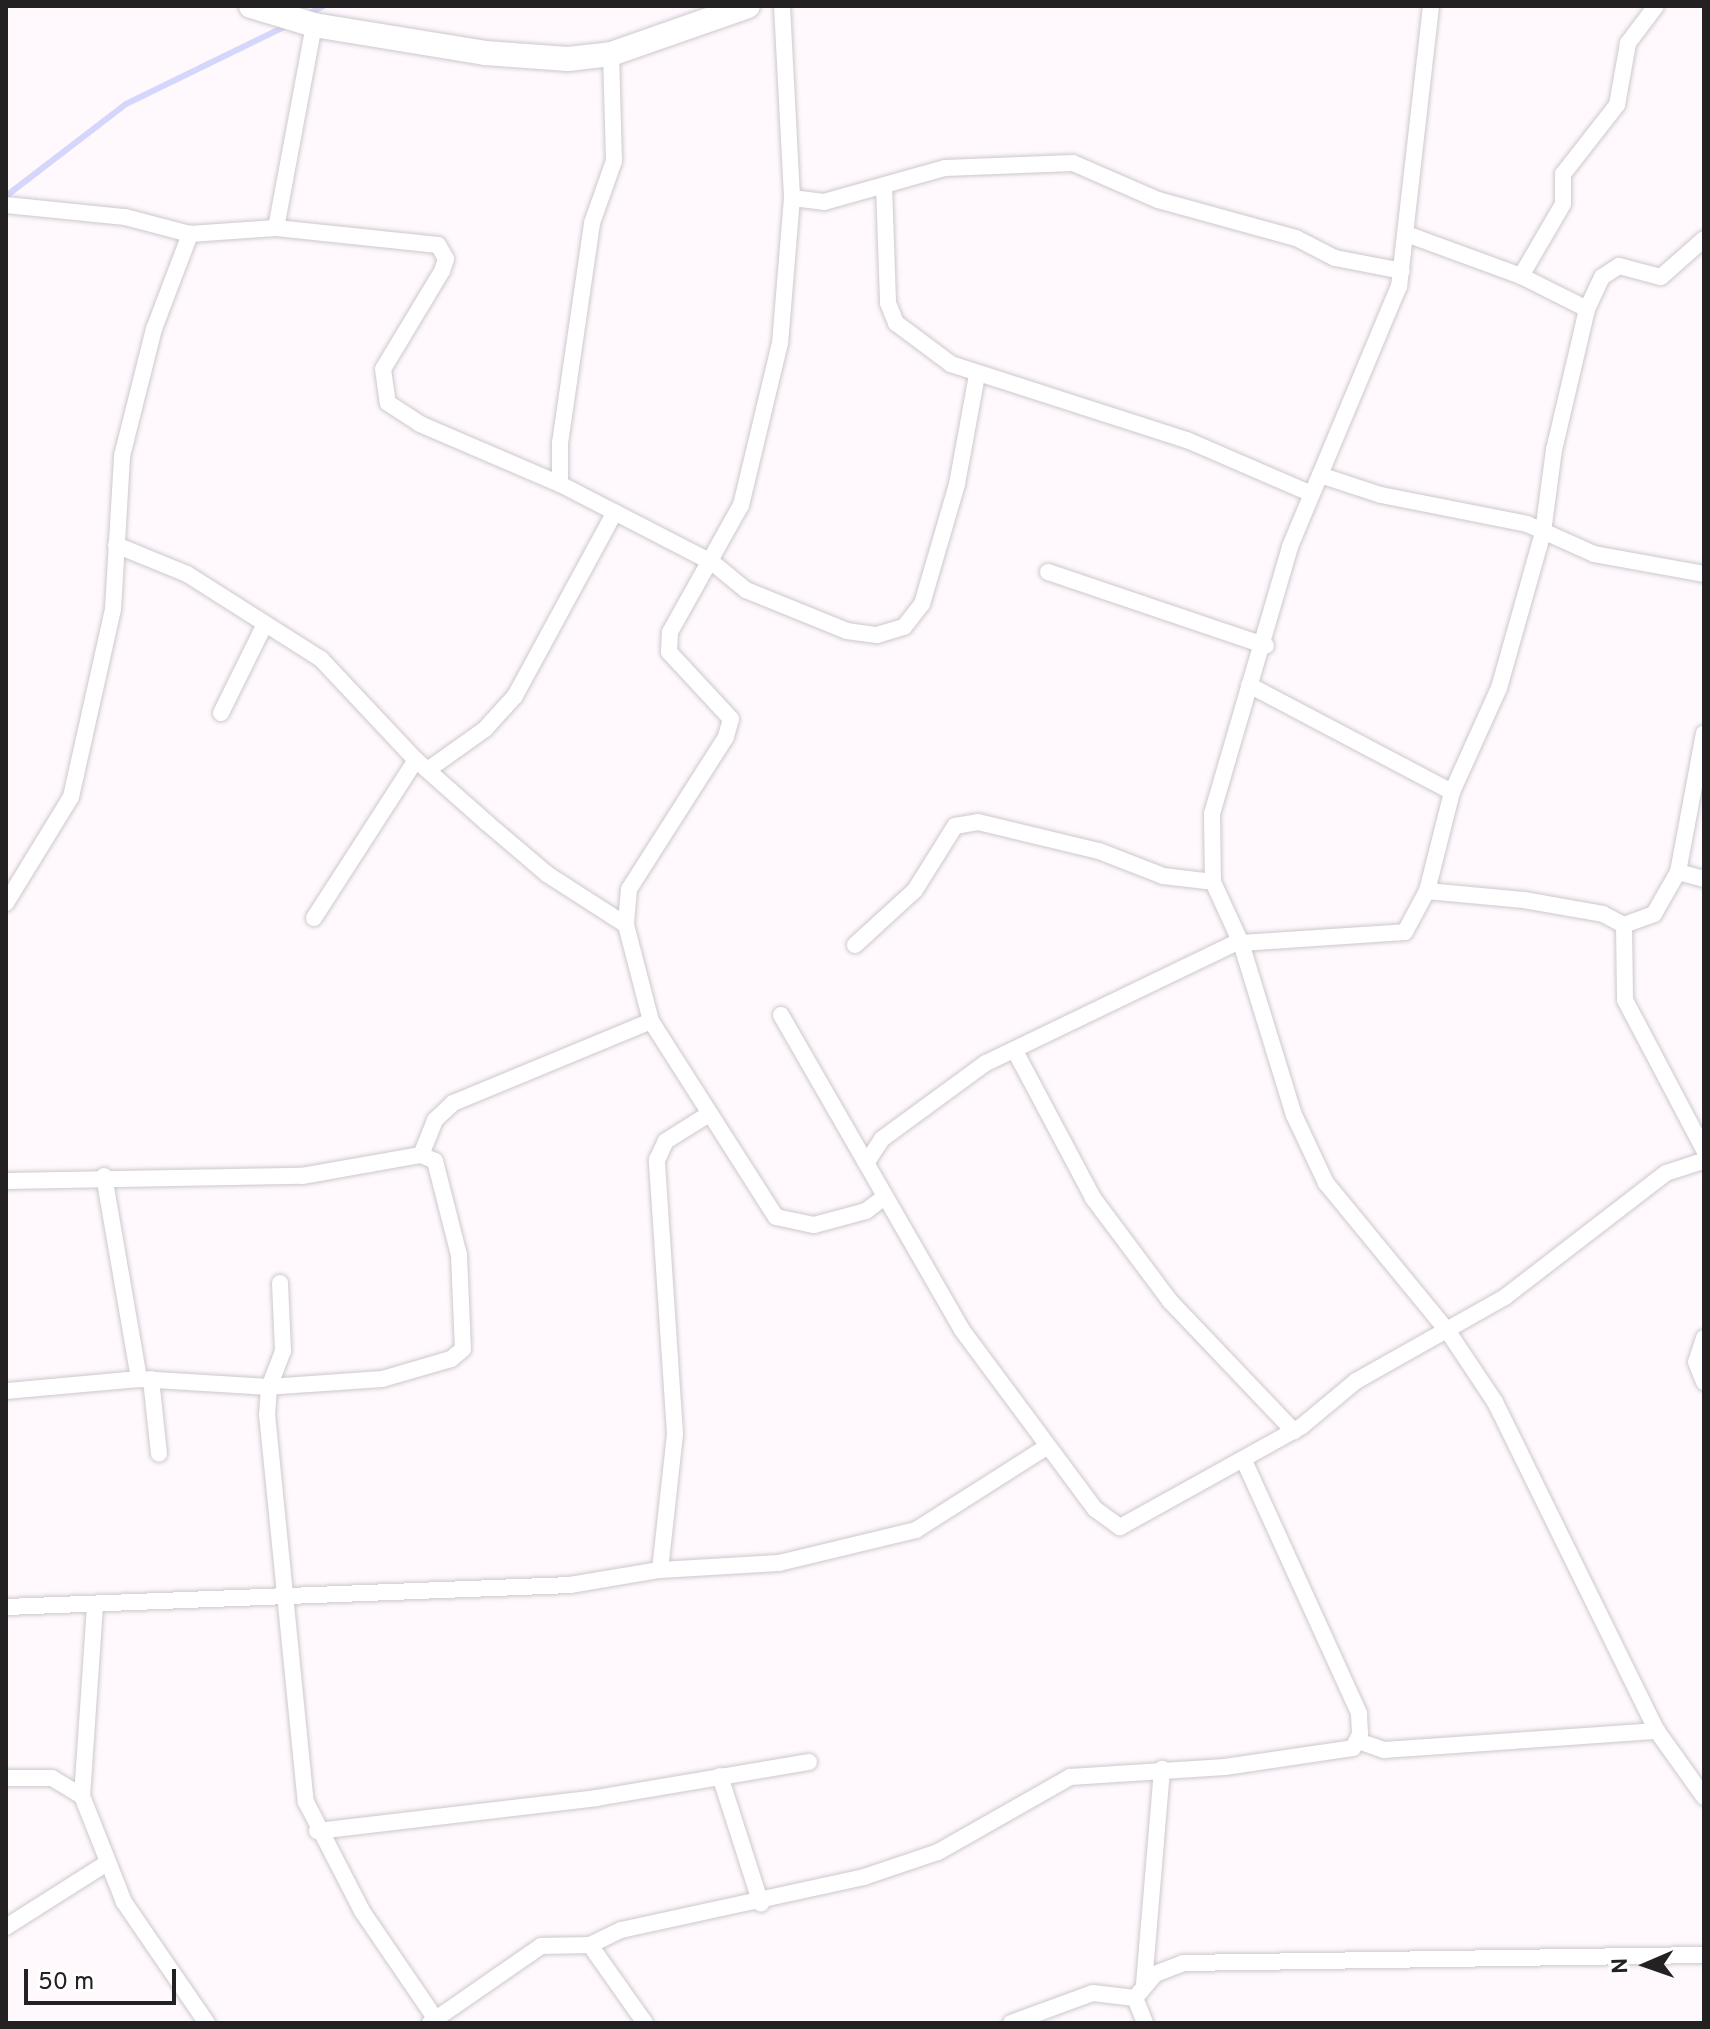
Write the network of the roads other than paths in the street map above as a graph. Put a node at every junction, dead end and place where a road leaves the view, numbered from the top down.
1 (251, 6) edge
2 (748, 6) edge
3 (782, 6) edge
4 (1431, 6) edge
5 (1656, 6) edge
6 (314, 25) junction
7 (611, 54) junction
8 (884, 186) junction
9 (792, 198) junction
10 (6, 205) edge
11 (276, 228) junction
12 (190, 234) junction
13 (1406, 234) junction
14 (1704, 239) edge
15 (1402, 271) junction
16 (1521, 276) junction
17 (1587, 309) junction
18 (977, 375) junction
19 (1320, 475) junction
20 (560, 484) junction
21 (1312, 494) junction
22 (615, 512) junction
23 (1543, 532) junction
24 (116, 545) junction
25 (713, 563) junction
26 (1048, 572) dead end
27 (1704, 574) edge
28 (264, 626) junction
29 (1266, 646) junction
30 (1249, 685) junction
31 (221, 713) dead end
32 (1704, 733) edge
33 (423, 765) junction
34 (1452, 792) junction
35 (1678, 872) junction
36 (1704, 879) edge
37 (1213, 882) junction
38 (1427, 891) junction
39 (6, 903) edge
40 (314, 918) dead end
41 (626, 925) junction
42 (1624, 925) junction
43 (1241, 942) junction
44 (855, 945) dead end
45 (781, 1015) dead end
46 (651, 1021) junction
47 (1015, 1051) junction
48 (709, 1114) junction
49 (1704, 1150) edge
50 (421, 1155) junction
51 (1704, 1161) edge
52 (867, 1162) junction
53 (104, 1176) junction
54 (6, 1181) edge
55 (882, 1199) junction
56 (280, 1283) dead end
57 (1449, 1333) junction
58 (1704, 1338) edge
59 (145, 1379) junction
60 (1704, 1382) edge
61 (269, 1387) junction
62 (6, 1391) edge
63 (1294, 1431) junction
64 (1048, 1446) junction
65 (159, 1454) dead end
66 (1244, 1461) junction
67 (660, 1570) junction
68 (286, 1599) junction
69 (95, 1606) junction
70 (6, 1607) edge
71 (1657, 1731) junction
72 (1358, 1741) junction
73 (809, 1762) dead end
74 (1162, 1769) junction
75 (720, 1776) junction
76 (6, 1778) edge
77 (82, 1796) junction
78 (1704, 1797) edge
79 (317, 1831) junction
80 (107, 1863) junction
81 (761, 1904) junction
82 (6, 1927) edge
83 (590, 1945) junction
84 (1704, 1955) edge
85 (1139, 1991) junction
86 (433, 2020) edge
87 (207, 2023) edge
88 (645, 2023) edge
89 (1011, 2023) edge
90 (1145, 2023) edge

1 - 6 street
2 - 7 street
3 - 9 street
4 - 13 street
5 - 16 street
6 - 7 street
6 - 11 street
7 - 20 street
8 - 9 street
8 - 15 street
8 - 18 street
9 - 25 street
10 - 12 street
11 - 12 street
11 - 20 street
12 - 24 street
13 - 15 street
13 - 16 street
14 - 17 street
15 - 19 street
16 - 17 street
17 - 23 street
18 - 21 street
18 - 25 street
19 - 21 street
19 - 23 street
20 - 22 street
21 - 29 street
22 - 25 street
22 - 33 street
23 - 27 street
23 - 34 street
24 - 28 street
24 - 39 street
25 - 41 street
26 - 29 street
28 - 31 street
28 - 33 street
29 - 30 street
30 - 34 street
30 - 37 street
32 - 35 street
33 - 40 street
33 - 41 street
34 - 38 street
35 - 36 street
35 - 42 street
37 - 43 street
37 - 44 street
38 - 42 street
38 - 43 street
41 - 46 street
42 - 49 street
43 - 47 street
43 - 57 street
45 - 52 street
46 - 48 street
46 - 50 street
47 - 52 street
47 - 63 street
48 - 55 street
48 - 67 street
50 - 53 street
50 - 61 street
51 - 57 street
52 - 55 street
53 - 54 street
53 - 59 street
55 - 64 street
56 - 61 street
57 - 63 street
57 - 71 street
58 - 60 street
59 - 61 street
59 - 62 street
59 - 65 street
61 - 68 street
63 - 66 street
64 - 66 street
64 - 67 street
66 - 72 street
67 - 68 street
68 - 69 street
68 - 79 street
69 - 70 street
69 - 77 street
71 - 72 street
71 - 78 street
72 - 74 street
73 - 75 street
74 - 81 street
74 - 85 street
75 - 79 street
75 - 81 street
76 - 77 street
77 - 80 street
79 - 86 street
80 - 82 street
80 - 87 street
81 - 83 street
83 - 86 street
83 - 88 street
84 - 85 street
85 - 89 street
85 - 90 street

